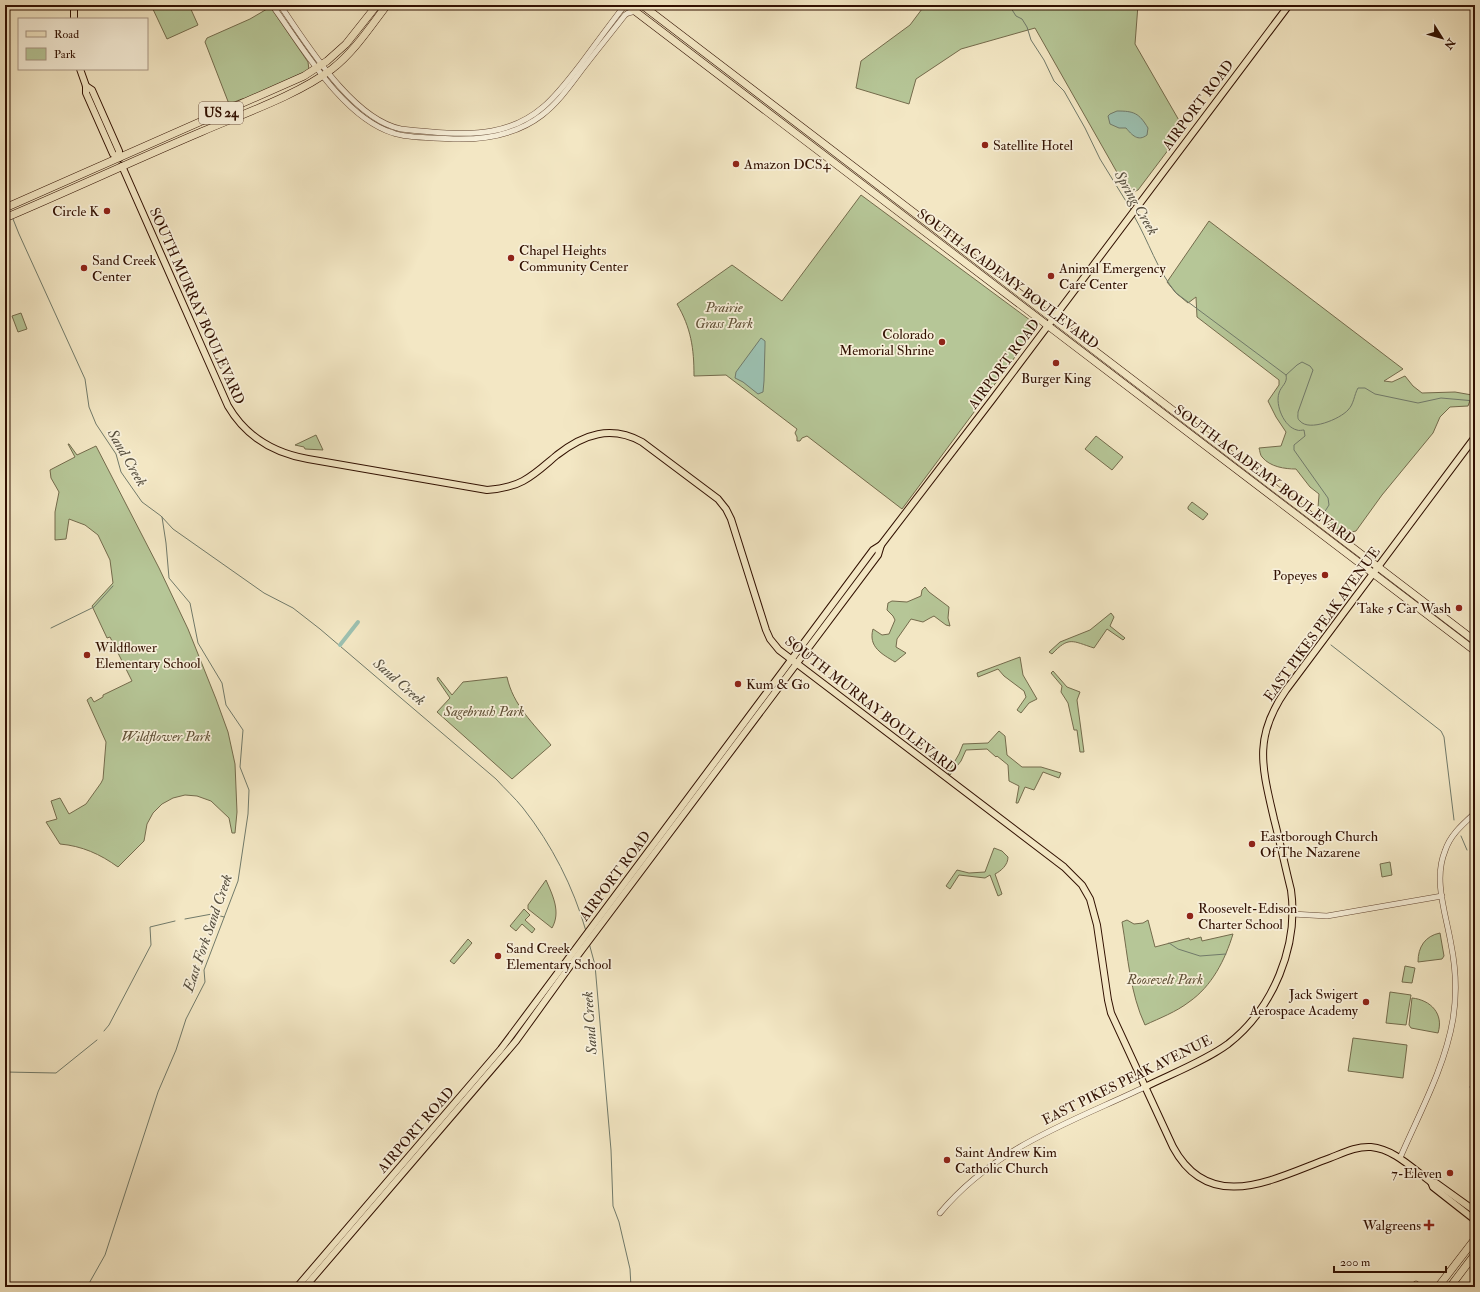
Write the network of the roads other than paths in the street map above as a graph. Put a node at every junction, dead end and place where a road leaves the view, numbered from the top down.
1 (74, 5) edge
2 (272, 5) edge
3 (280, 5) edge
4 (377, 5) edge
5 (387, 5) edge
6 (626, 5) edge
7 (642, 5) edge
8 (1288, 5) edge
9 (635, 8) edge
10 (74, 18) edge
11 (696, 46) junction
12 (320, 66) junction
13 (80, 70) edge
14 (325, 73) junction
15 (119, 158) junction
16 (122, 166) junction
17 (5, 208) edge
18 (5, 218) edge
19 (1053, 319) junction
20 (1048, 326) junction
21 (1475, 437) edge
22 (881, 545) junction
23 (1378, 566) junction
24 (1373, 573) junction
25 (1475, 640) edge
26 (1475, 651) edge
27 (790, 660) junction
28 (796, 665) junction
29 (1475, 813) edge
30 (1442, 896) junction
31 (1292, 914) junction
32 (600, 922) junction
33 (576, 954) junction
34 (1145, 1087) junction
35 (1400, 1158) junction
36 (1431, 1182) junction
37 (1475, 1211) edge
38 (940, 1213) dead end
39 (1475, 1220) edge
40 (1475, 1239) edge
41 (1475, 1254) edge
42 (1448, 1274) junction
43 (297, 1287) edge
44 (305, 1287) edge
45 (1435, 1287) edge
46 (1438, 1287) edge
47 (1450, 1287) edge

1 - 10 main road
2 - 12 street
3 - 12 street
4 - 12 highway, US 24
5 - 14 highway, US 24
6 - 9 highway, SOUTH ACADEMY BOULEVARD
6 - 14 street
7 - 11 highway, SOUTH ACADEMY BOULEVARD
8 - 19 main road, AIRPORT ROAD
9 - 11 highway
9 - 14 street
9 - 20 highway, SOUTH ACADEMY BOULEVARD
11 - 19 highway, SOUTH ACADEMY BOULEVARD
12 - 14 street
12 - 15 highway, US 24
13 - 15 main road, SOUTH MURRAY BOULEVARD
14 - 16 highway, US 24
15 - 16 street, SOUTH MURRAY BOULEVARD
15 - 17 highway, US 24
16 - 18 highway, US 24
16 - 27 main road, SOUTH MURRAY BOULEVARD
19 - 20 main road, AIRPORT ROAD
19 - 23 highway, SOUTH ACADEMY BOULEVARD
20 - 22 main road, AIRPORT ROAD
20 - 24 highway, SOUTH ACADEMY BOULEVARD
21 - 23 main road, EAST PIKES PEAK AVENUE
22 - 27 main road, AIRPORT ROAD
22 - 28 main road, AIRPORT ROAD
23 - 24 main road, EAST PIKES PEAK AVENUE
23 - 25 highway, SOUTH ACADEMY BOULEVARD
24 - 26 highway, SOUTH ACADEMY BOULEVARD
24 - 31 main road, EAST PIKES PEAK AVENUE
27 - 28 main road, SOUTH MURRAY BOULEVARD
27 - 32 main road, AIRPORT ROAD
28 - 32 main road, AIRPORT ROAD
28 - 34 main road, SOUTH MURRAY BOULEVARD
29 - 30 street
30 - 31 street
30 - 35 street
31 - 34 main road, EAST PIKES PEAK AVENUE
32 - 33 main road, AIRPORT ROAD
33 - 43 main road, AIRPORT ROAD
33 - 44 main road, AIRPORT ROAD
34 - 35 main road, SOUTH MURRAY BOULEVARD
34 - 38 street, EAST PIKES PEAK AVENUE
35 - 36 main road, SOUTH MURRAY BOULEVARD
36 - 37 main road
36 - 39 main road
40 - 42 highway
41 - 47 highway
42 - 45 highway
42 - 46 highway

